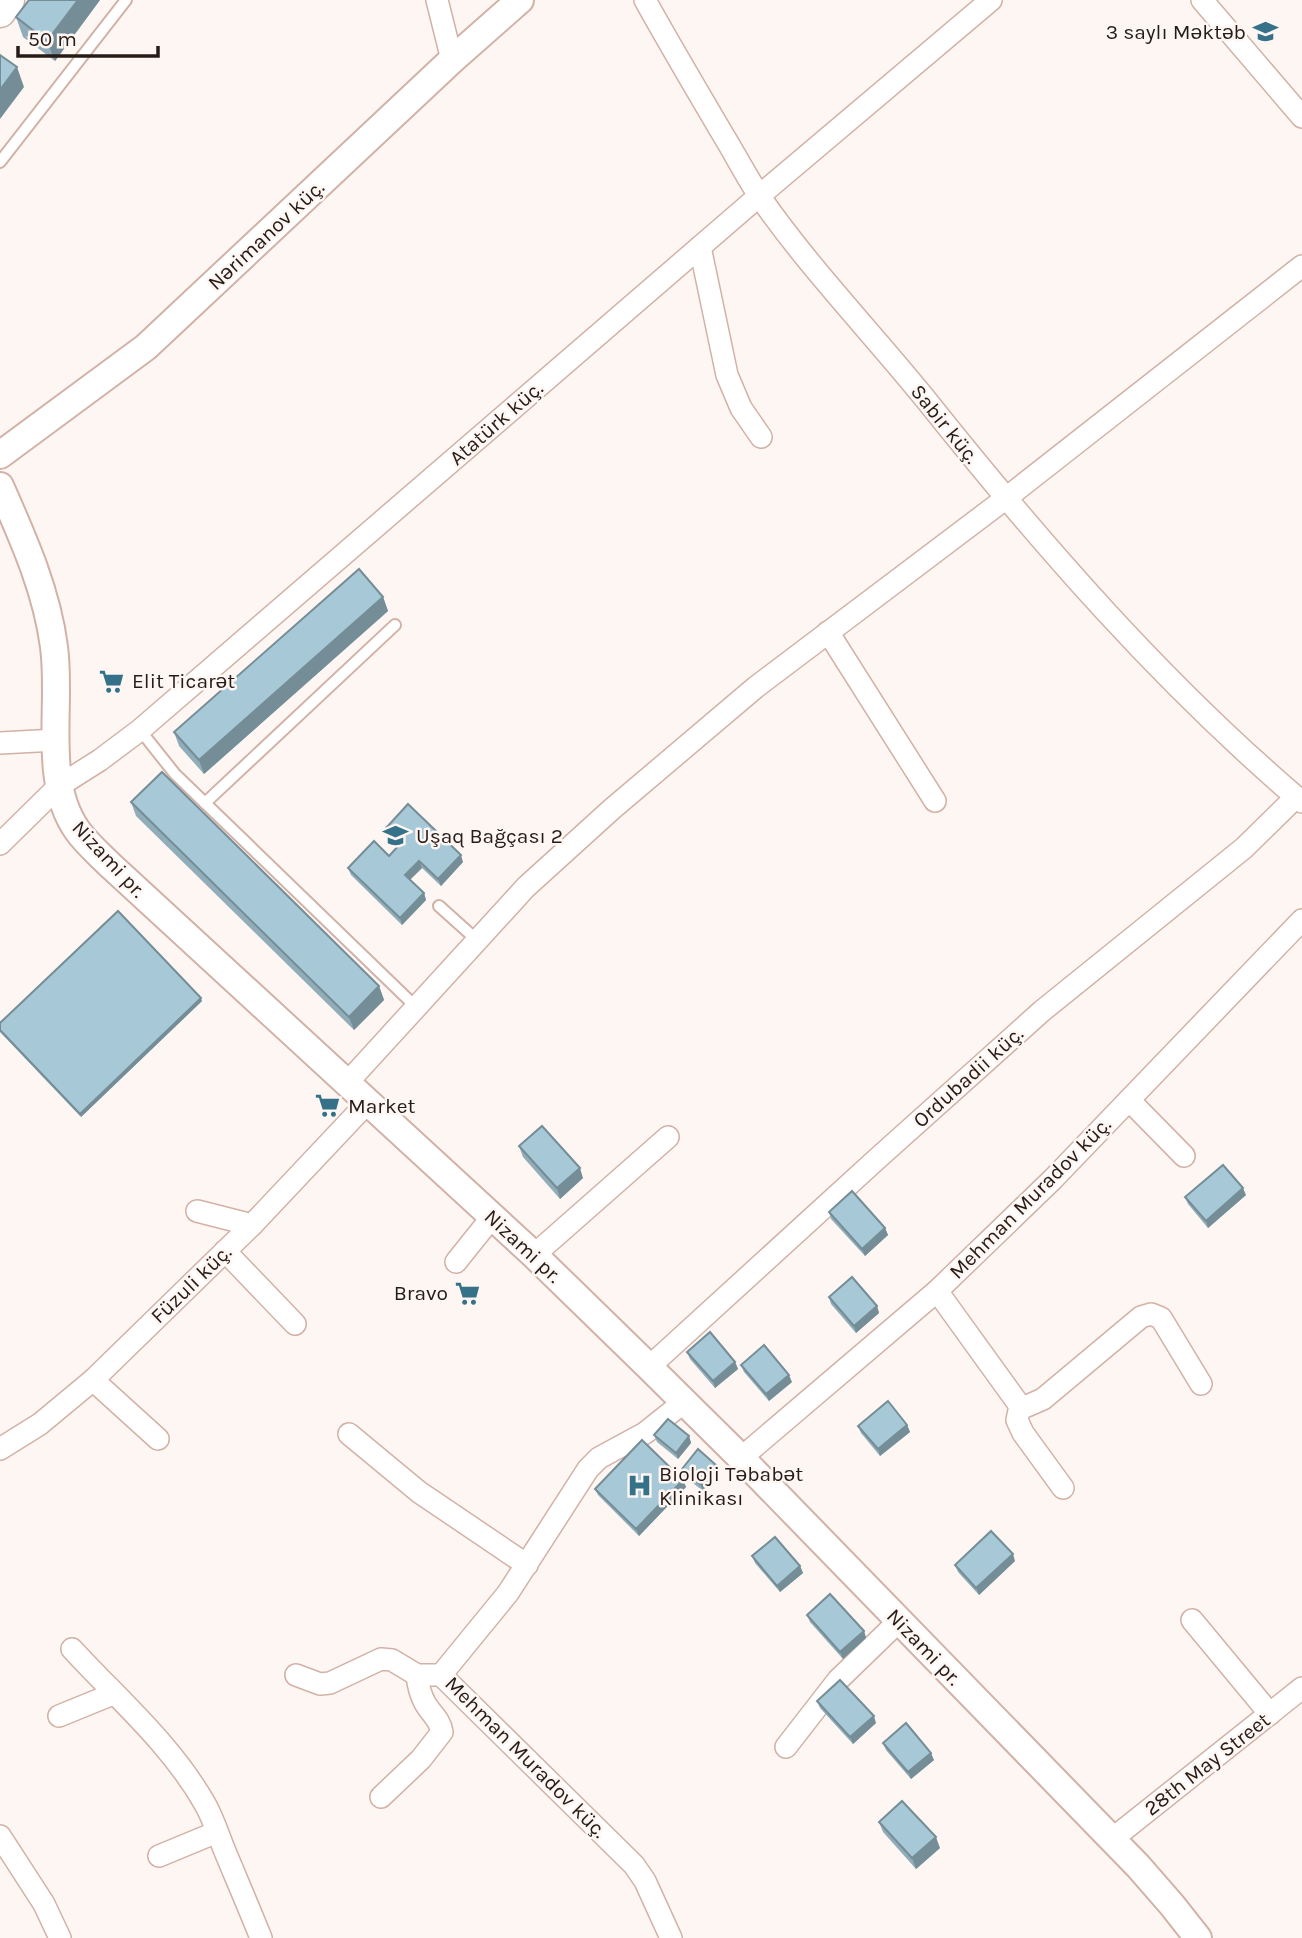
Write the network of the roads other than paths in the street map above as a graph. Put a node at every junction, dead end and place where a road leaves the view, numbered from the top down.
1 (9, 0) edge
2 (126, 0) edge
3 (437, 0) edge
4 (520, 0) edge
5 (645, 0) edge
6 (991, 0) edge
7 (1202, 0) edge
8 (0, 12) edge
9 (452, 61) junction
10 (1302, 117) edge
11 (0, 162) edge
12 (759, 196) junction
13 (700, 247) junction
14 (1302, 266) edge
15 (761, 437) dead end
16 (0, 455) edge
17 (0, 486) edge
18 (1004, 499) junction
19 (395, 625) dead end
20 (828, 632) junction
21 (140, 730) junction
22 (56, 740) junction
23 (0, 743) edge
24 (59, 786) junction
25 (1299, 800) edge
26 (935, 801) dead end
27 (205, 803) junction
28 (0, 844) edge
29 (439, 906) dead end
30 (1302, 920) edge
31 (478, 941) junction
32 (416, 1007) junction
33 (347, 1083) junction
34 (1129, 1100) junction
35 (368, 1102) junction
36 (668, 1137) dead end
37 (1184, 1156) dead end
38 (197, 1211) dead end
39 (492, 1217) junction
40 (252, 1225) junction
41 (225, 1251) junction
42 (534, 1255) junction
43 (456, 1262) dead end
44 (937, 1291) junction
45 (295, 1324) dead end
46 (649, 1367) junction
47 (93, 1380) junction
48 (1201, 1384) dead end
49 (684, 1402) junction
50 (1020, 1406) junction
51 (349, 1434) dead end
52 (158, 1439) dead end
53 (0, 1449) edge
54 (741, 1458) junction
55 (1063, 1488) dead end
56 (527, 1565) junction
57 (899, 1620) junction
58 (1192, 1620) dead end
59 (72, 1649) dead end
60 (296, 1675) dead end
61 (417, 1675) junction
62 (441, 1675) junction
63 (1302, 1688) edge
64 (113, 1694) junction
65 (1270, 1714) junction
66 (59, 1716) dead end
67 (786, 1747) dead end
68 (381, 1797) dead end
69 (217, 1832) junction
70 (0, 1836) edge
71 (1111, 1840) junction
72 (159, 1856) dead end
73 (60, 1938) edge
74 (261, 1938) edge
75 (671, 1938) edge
76 (1198, 1938) edge

1 - 8 main road
2 - 11 lane
3 - 9 street
4 - 9 street, Nərimanov küç.
5 - 12 street, Sabir küç.
6 - 12 street, Atatürk küç.
7 - 10 street
9 - 16 street, Nərimanov küç.
12 - 13 street, Atatürk küç.
12 - 18 street, Sabir küç.
13 - 15 street
13 - 21 street, Atatürk küç.
14 - 18 street
17 - 22 street, Nizami pr.
18 - 20 street
18 - 25 street, Sabir küç.
19 - 27 lane
20 - 26 street
20 - 31 street
21 - 24 street, Atatürk küç.
21 - 27 lane
22 - 23 street
22 - 24 street, Nizami pr.
24 - 28 street, Atatürk küç.
24 - 33 street, Nizami pr.
25 - 46 street, Ordubadii küç.
27 - 32 lane
29 - 31 lane
30 - 34 street, Mehman Muradov küç.
31 - 32 street
32 - 33 street
33 - 35 street, Nizami pr.
34 - 37 street
34 - 44 street, Mehman Muradov küç.
35 - 39 street, Nizami pr.
35 - 40 street, Füzuli küç.
36 - 42 street
38 - 40 street
39 - 42 street, Nizami pr.
39 - 43 street
40 - 41 street, Füzuli küç.
41 - 45 street
41 - 47 street, Füzuli küç.
42 - 46 street, Nizami pr.
44 - 50 street
44 - 54 street, Mehman Muradov küç.
46 - 49 street, Nizami pr.
47 - 52 street
47 - 53 street, Füzuli küç.
48 - 50 street
49 - 54 street, Nizami pr.
49 - 56 street, Mehman Muradov küç.
50 - 55 street
51 - 56 street
54 - 57 street, Nizami pr.
56 - 62 street, Mehman Muradov küç.
57 - 67 street
57 - 71 street, Nizami pr.
58 - 65 street
59 - 64 street
60 - 61 street
61 - 62 street
61 - 68 street
62 - 75 street, Mehman Muradov küç.
63 - 65 street, 28th May Street
64 - 66 street
64 - 69 street
65 - 71 street, 28th May Street
69 - 72 street
69 - 74 street
70 - 73 street
71 - 76 street, Nizami pr.

